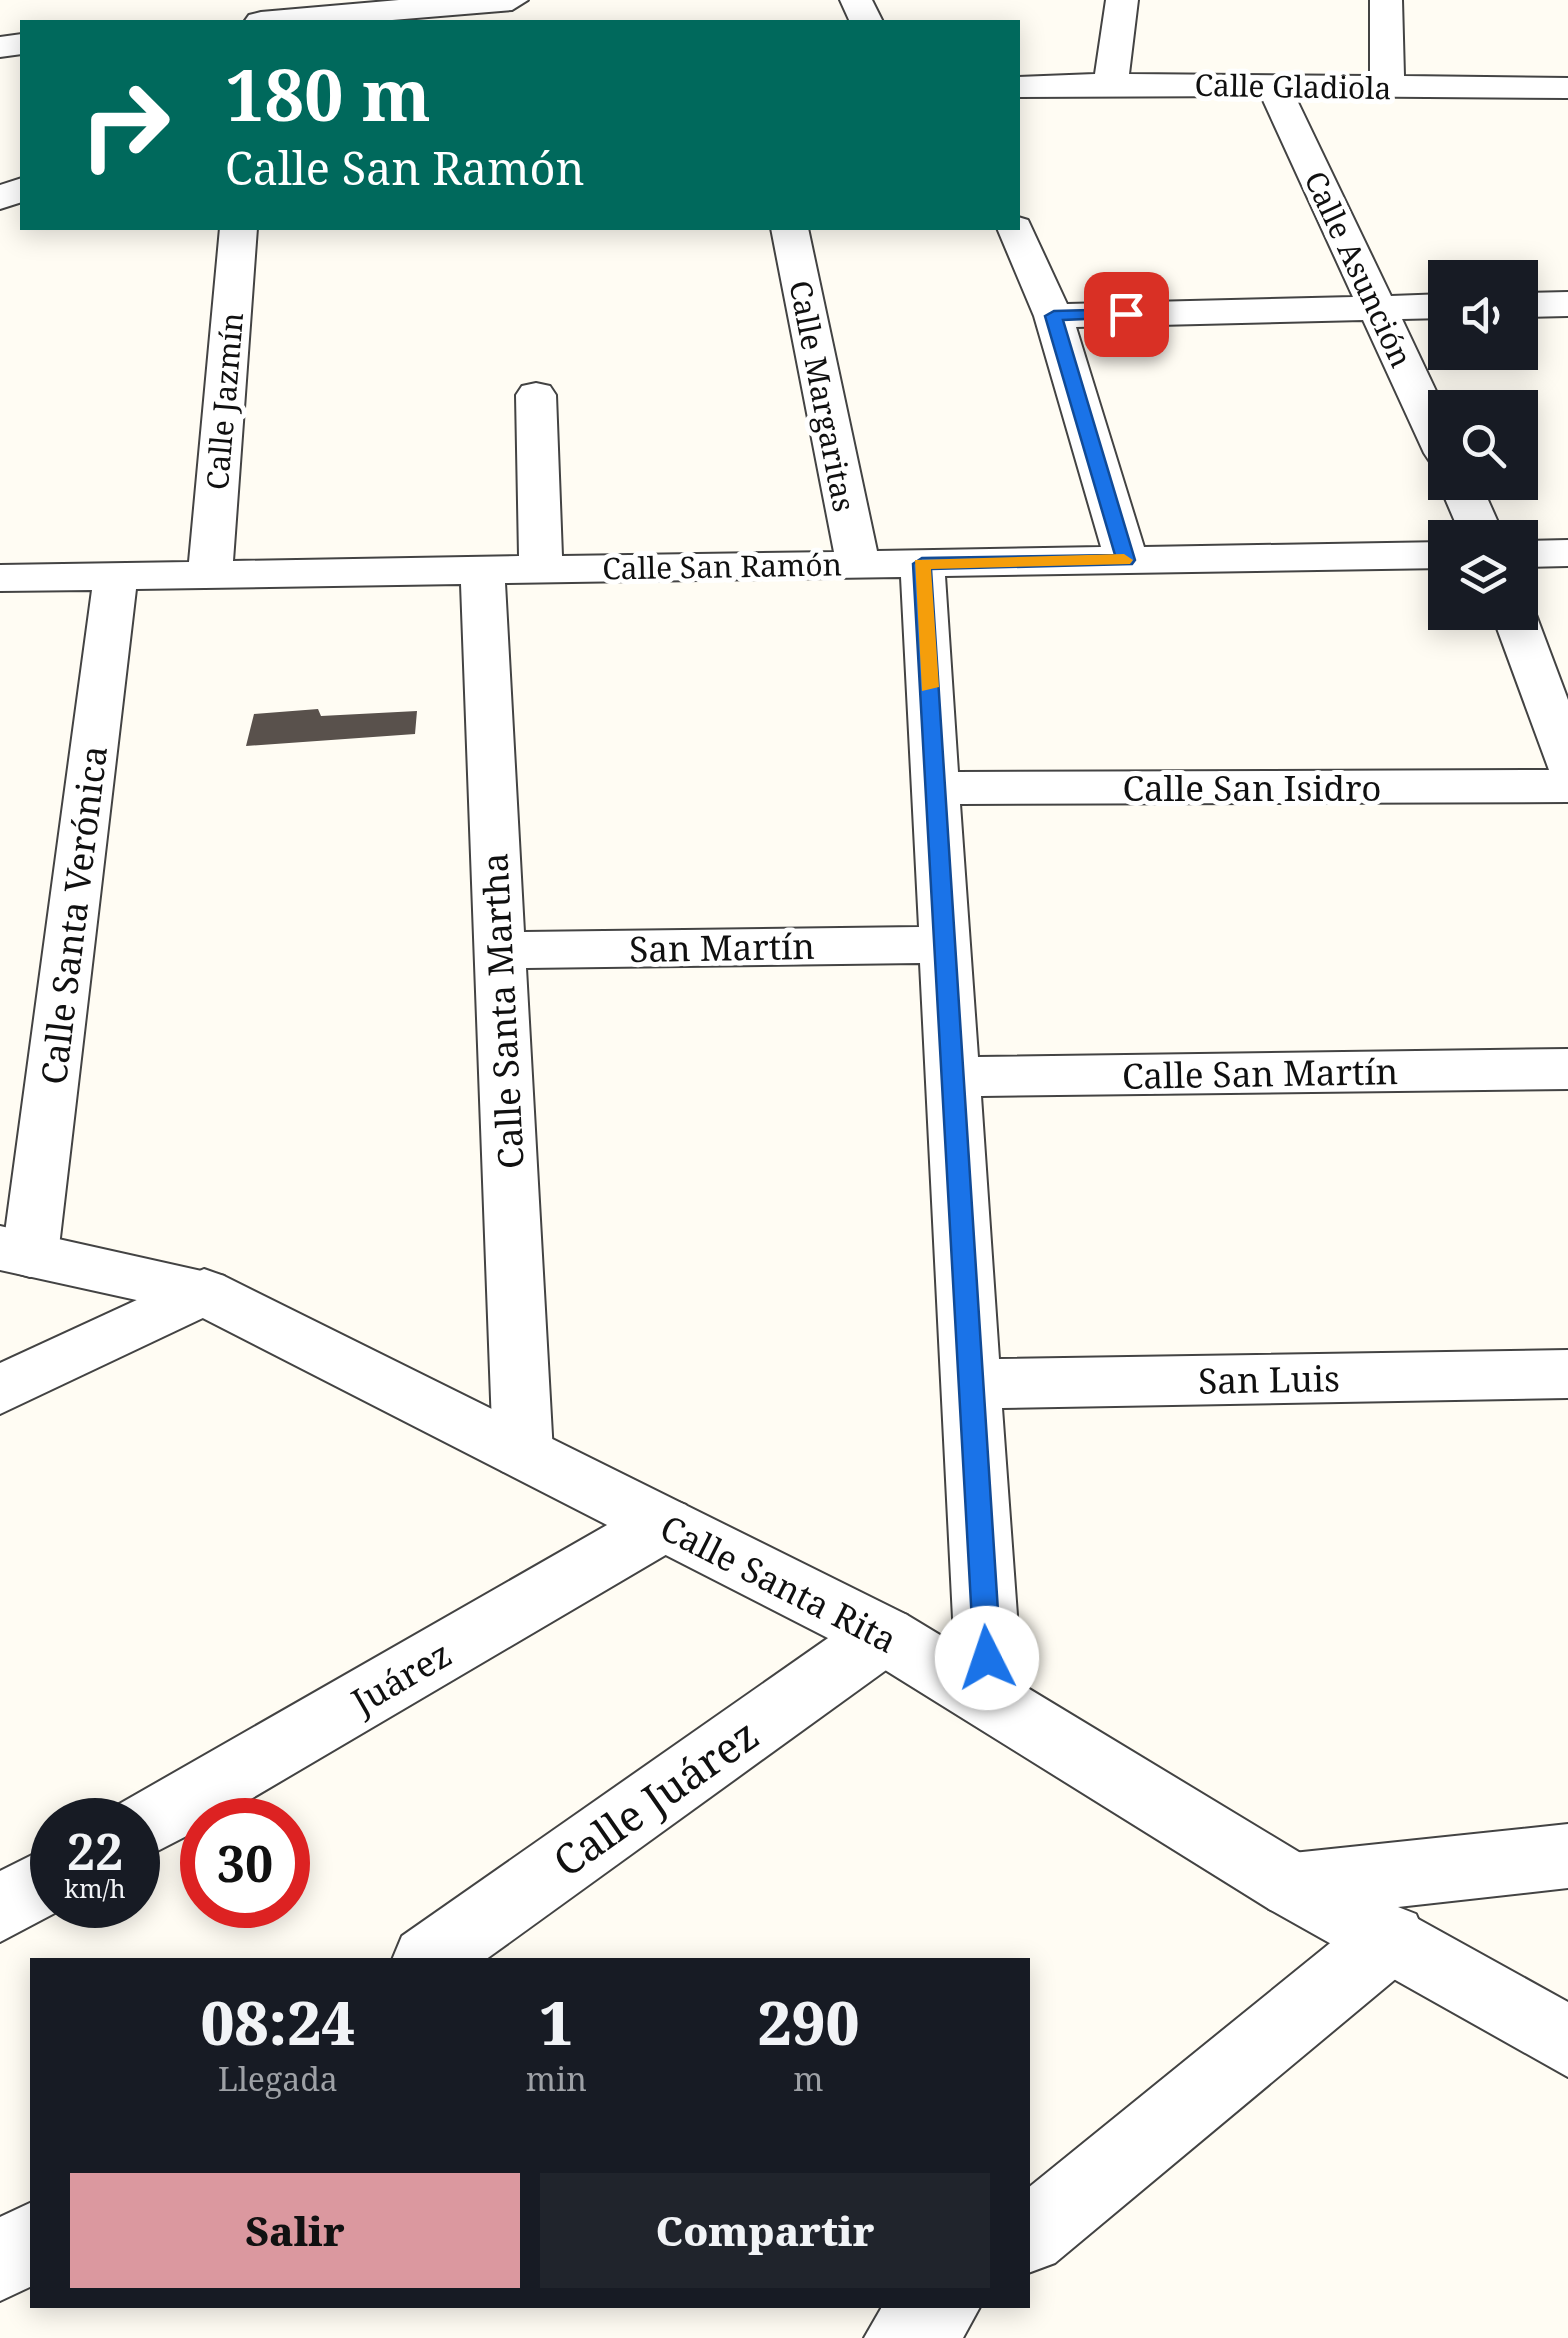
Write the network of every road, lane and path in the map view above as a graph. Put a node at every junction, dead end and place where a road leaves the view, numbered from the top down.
1 (512, 0) edge
2 (1122, 0) edge
3 (1386, 0) edge
4 (285, 20) edge
5 (1110, 84) junction
6 (1273, 85) junction
7 (1388, 86) junction
8 (1020, 87) edge
9 (1568, 88) edge
10 (238, 230) edge
11 (789, 230) edge
12 (1016, 230) edge
13 (1568, 304) edge
14 (1538, 305) edge
15 (1428, 306) edge
16 (1377, 308) junction
17 (1054, 316) junction
18 (536, 395) dead end
19 (1428, 417) edge
20 (1568, 553) edge
21 (1538, 554) edge
22 (1428, 555) edge
23 (1126, 560) junction
24 (858, 564) junction
25 (922, 564) junction
26 (540, 569) junction
27 (482, 570) junction
28 (210, 574) junction
29 (116, 576) junction
30 (0, 578) edge
31 (1520, 630) edge
32 (1568, 763) edge
33 (1568, 786) edge
34 (935, 788) junction
35 (945, 945) junction
36 (500, 950) junction
37 (1568, 1069) edge
38 (952, 1078) junction
39 (15, 1252) edge
40 (204, 1292) junction
41 (1568, 1374) edge
42 (971, 1384) junction
43 (0, 1390) edge
44 (523, 1453) junction
45 (664, 1524) junction
46 (884, 1635) junction
47 (990, 1698) junction
48 (160, 1816) edge
49 (1568, 1856) edge
50 (1293, 1886) junction
51 (30, 1891) edge
52 (0, 1909) edge
53 (1391, 1938) junction
54 (429, 1958) edge
55 (1568, 2041) edge
56 (1030, 2234) edge
57 (30, 2241) edge
58 (0, 2263) edge
59 (939, 2308) edge
60 (903, 2338) edge

1 - 4 street
2 - 5 street
3 - 7 street
5 - 6 street, Calle Gladiola
5 - 8 street, Calle Gladiola
6 - 7 street, Calle Gladiola
6 - 16 street, Calle Asunción
7 - 9 street, Calle Gladiola
10 - 28 street, Calle Jazmín
11 - 24 street, Calle Margaritas
12 - 17 street
13 - 14 street
15 - 16 street
16 - 17 street
16 - 19 street, Calle Asunción
17 - 23 street
18 - 26 street
20 - 21 street
22 - 23 street, Calle San Ramón
23 - 25 street, Calle San Ramón
24 - 25 street, Calle San Ramón
24 - 26 street, Calle San Ramón
25 - 34 street
26 - 27 street, Calle San Ramón
27 - 28 street, Calle San Ramón
27 - 36 street, Calle Santa Martha
28 - 29 street, Calle San Ramón
29 - 30 street, Calle San Ramón
29 - 39 street, Calle Santa Verónica
31 - 32 street
33 - 34 street, Calle San Isidro
34 - 35 street
35 - 36 street, San Martín
35 - 38 street
36 - 44 street, Calle Santa Martha
37 - 38 street, Calle San Martín
38 - 42 street
39 - 40 street, Calle Santa Rita
40 - 43 street
40 - 44 street, Calle Santa Rita
41 - 42 street, San Luis
42 - 47 street
44 - 45 street, Calle Santa Rita
45 - 46 street, Calle Santa Rita
45 - 48 street, Juárez
46 - 47 street, Calle Santa Rita
46 - 54 street, Calle Juárez
47 - 50 street, Calle Santa Rita
49 - 50 street
50 - 53 street, Calle Santa Rita
51 - 52 street
53 - 55 street, Calle Santa Rita
53 - 56 street
57 - 58 street
59 - 60 street

